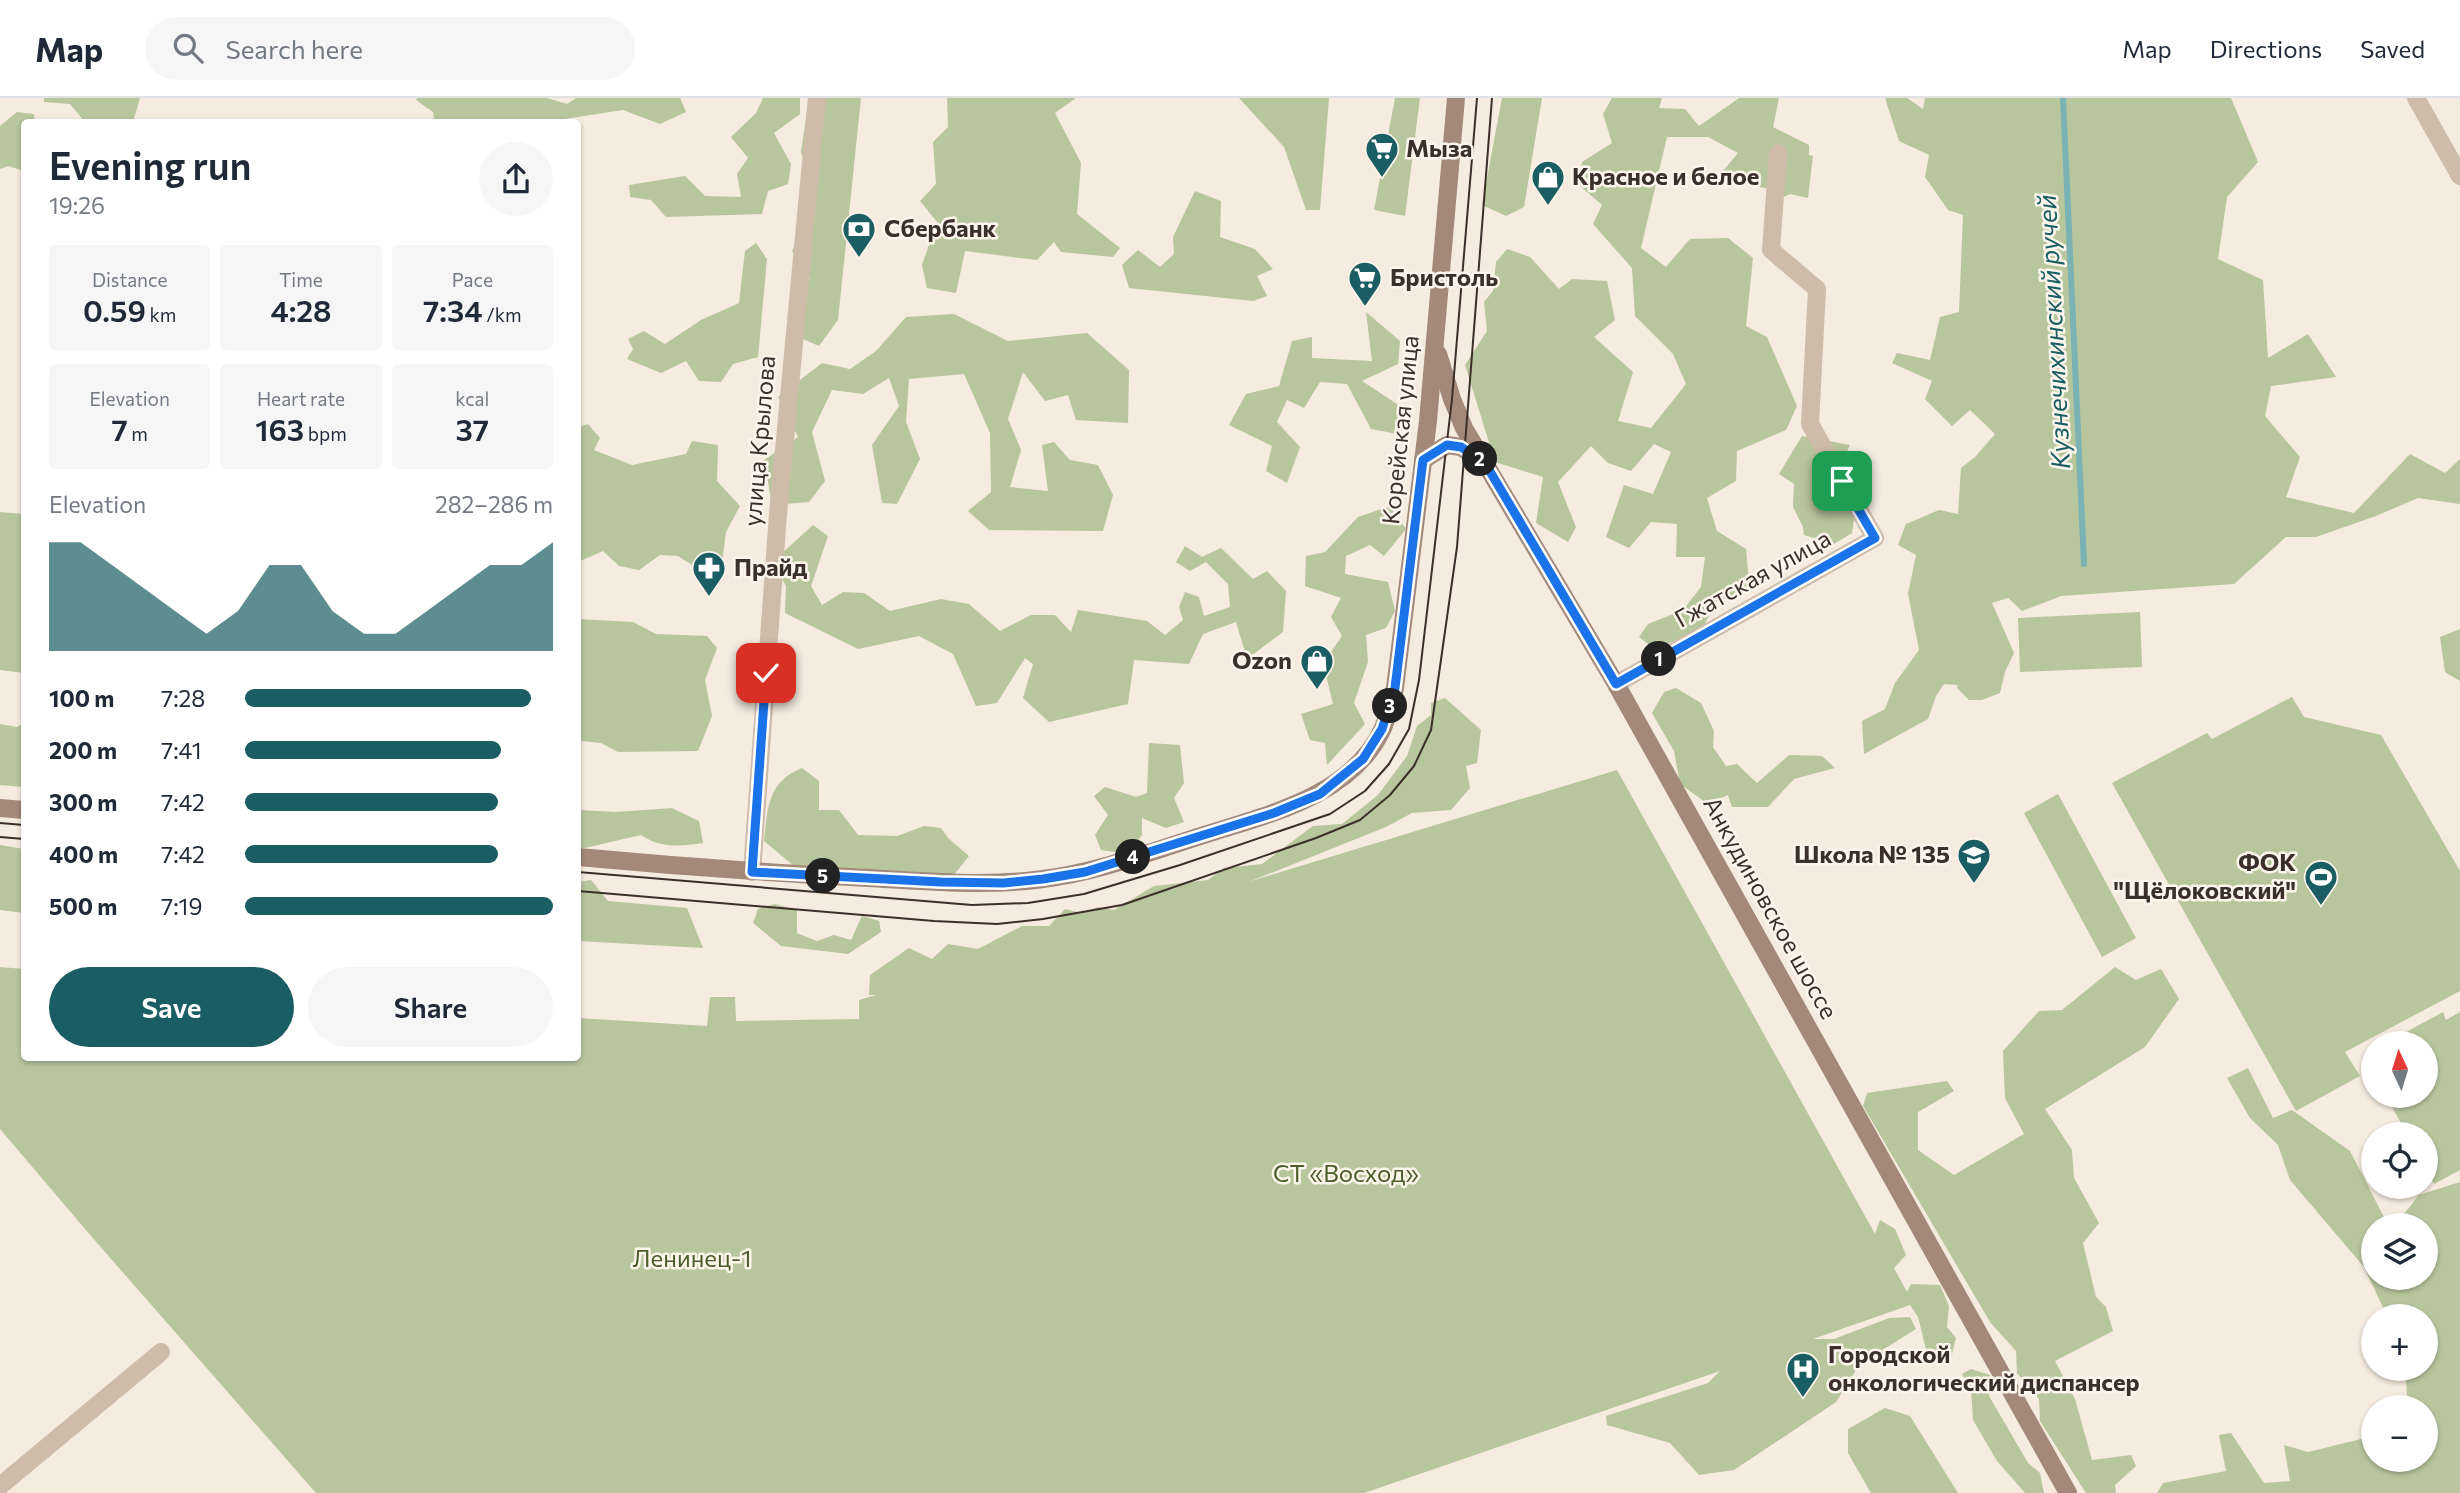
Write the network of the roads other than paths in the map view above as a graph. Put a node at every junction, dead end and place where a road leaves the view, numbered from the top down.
1 (817, 98) edge
2 (1456, 98) edge
3 (2416, 98) edge
4 (1778, 153) dead end
5 (2460, 176) edge
6 (1435, 344) junction
7 (1423, 460) junction
8 (1485, 463) junction
9 (1616, 684) junction
10 (0, 808) edge
11 (21, 810) edge
12 (581, 857) edge
13 (752, 872) junction
14 (161, 1352) dead end
15 (0, 1486) edge
16 (2068, 1493) edge

1 - 13 street, улица Крылова
2 - 6 street, Корейская улица
3 - 5 street
4 - 9 street, Гжатская улица
6 - 7 street, Корейская улица
6 - 8 street, Анкудиновское шоссе
7 - 8 street
7 - 13 street, Корейская улица
8 - 9 street, Анкудиновское шоссе
9 - 16 street, Анкудиновское шоссе
10 - 11 street
12 - 13 street, Корейская улица
14 - 15 street

